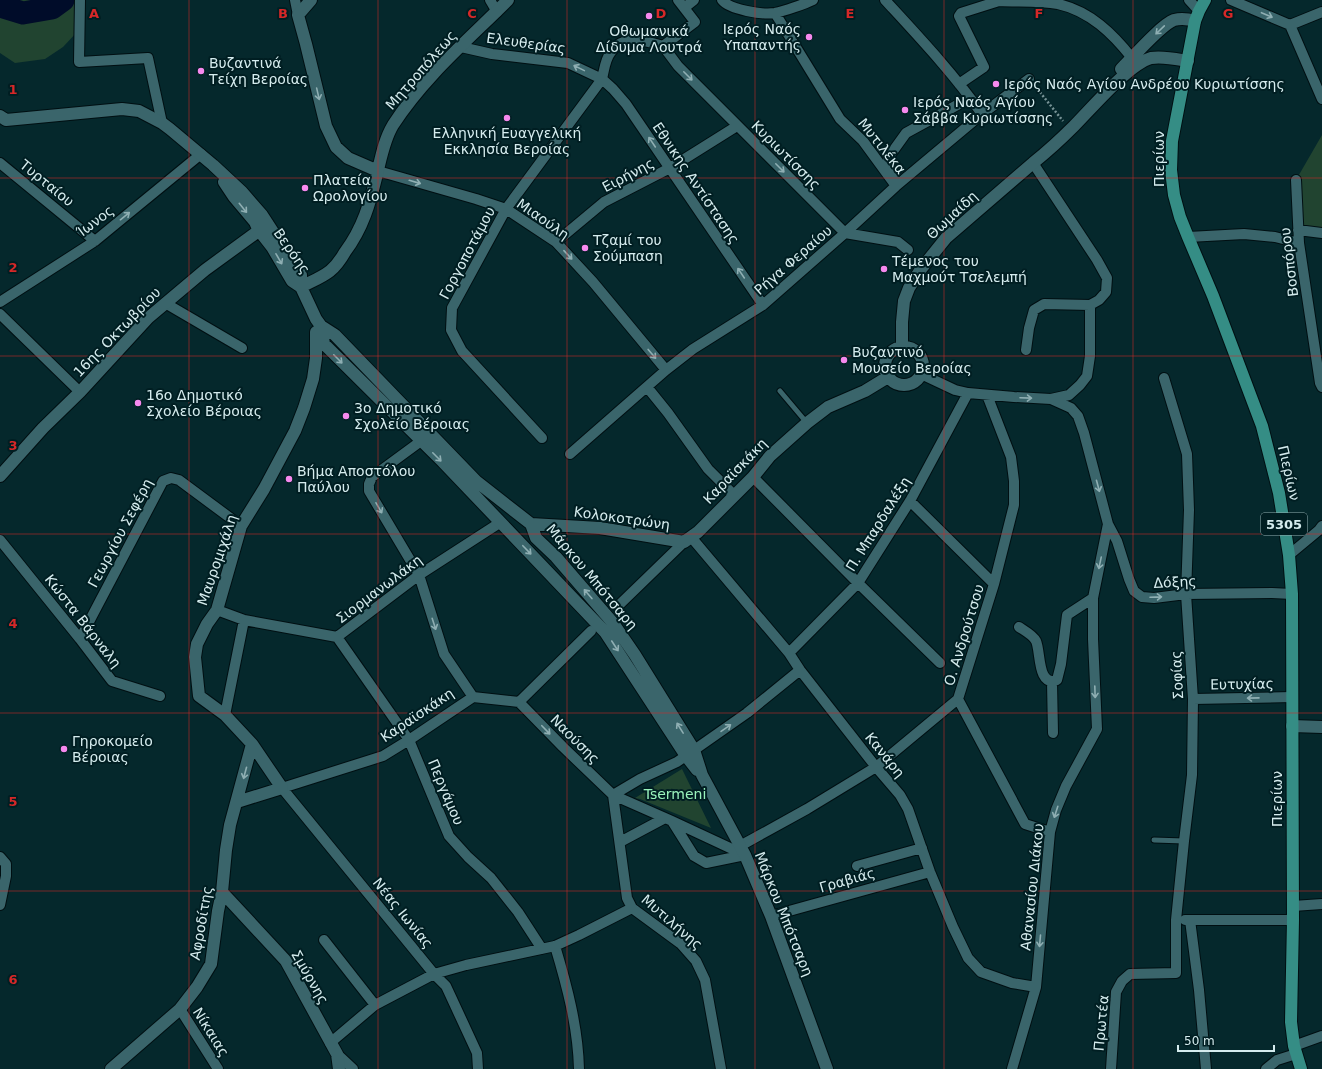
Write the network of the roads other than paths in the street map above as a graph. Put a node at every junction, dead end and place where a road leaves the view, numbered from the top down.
1 (80, 0) edge
2 (295, 0) edge
3 (311, 0) edge
4 (490, 0) edge
5 (508, 0) edge
6 (678, 0) edge
7 (694, 0) edge
8 (722, 0) edge
9 (813, 0) edge
10 (885, 0) edge
11 (1189, 0) edge
12 (1231, 0) edge
13 (999, 1) edge
14 (684, 8) junction
15 (1200, 10) edge
16 (497, 12) junction
17 (1322, 12) edge
18 (775, 13) junction
19 (298, 15) junction
20 (1290, 25) junction
21 (461, 46) junction
22 (663, 46) junction
23 (1132, 58) junction
24 (1188, 61) junction
25 (602, 79) junction
26 (1029, 79) road end
27 (959, 84) junction
28 (970, 98) junction
29 (1322, 100) edge
30 (982, 114) junction
31 (2, 120) edge
32 (162, 123) junction
33 (737, 126) junction
34 (201, 154) junction
35 (0, 163) edge
36 (1033, 163) junction
37 (670, 168) junction
38 (378, 171) junction
39 (1296, 180) dead end
40 (896, 186) junction
41 (506, 209) junction
42 (263, 226) junction
43 (1298, 230) junction
44 (845, 233) junction
45 (1322, 233) edge
46 (1188, 237) junction
47 (95, 240) junction
48 (556, 242) junction
49 (1299, 243) junction
50 (908, 250) dead end
51 (300, 287) junction
52 (0, 302) edge
53 (165, 303) junction
54 (763, 305) junction
55 (1090, 305) junction
56 (0, 314) edge
57 (319, 323) junction
58 (902, 347) junction
59 (242, 348) dead end
60 (1026, 350) dead end
61 (666, 370) junction
62 (921, 374) junction
63 (888, 377) junction
64 (1164, 378) dead end
65 (1322, 387) edge
66 (647, 388) junction
67 (780, 391) dead end
68 (80, 392) junction
69 (968, 393) junction
70 (987, 394) junction
71 (1051, 399) junction
72 (807, 423) junction
73 (542, 438) dead end
74 (421, 441) junction
75 (570, 454) dead end
76 (0, 476) edge
77 (754, 476) junction
78 (734, 495) junction
79 (910, 501) junction
80 (501, 522) junction
81 (531, 524) junction
82 (1108, 524) junction
83 (241, 526) junction
84 (1322, 526) edge
85 (688, 539) junction
86 (0, 540) edge
87 (1290, 555) junction
88 (419, 575) junction
89 (858, 583) junction
90 (994, 584) junction
91 (1186, 594) junction
92 (1292, 594) junction
93 (1093, 598) junction
94 (618, 606) dead end
95 (218, 610) junction
96 (244, 620) junction
97 (1019, 627) dead end
98 (591, 631) dead end
99 (337, 637) junction
100 (80, 639) junction
101 (789, 653) junction
102 (940, 663) dead end
103 (800, 670) junction
104 (1052, 682) junction
105 (160, 696) dead end
106 (473, 696) junction
107 (1292, 697) junction
108 (958, 699) junction
109 (1193, 700) junction
110 (519, 702) junction
111 (225, 715) junction
112 (1292, 726) junction
113 (1322, 727) edge
114 (1053, 732) dead end
115 (409, 740) junction
116 (252, 744) junction
117 (690, 753) junction
118 (876, 767) junction
119 (282, 788) junction
120 (613, 795) junction
121 (237, 802) junction
122 (669, 820) junction
123 (1050, 832) junction
124 (1154, 840) dead end
125 (1184, 841) junction
126 (620, 842) junction
127 (922, 848) junction
128 (742, 850) junction
129 (0, 857) edge
130 (857, 866) dead end
131 (930, 872) junction
132 (222, 892) junction
133 (0, 905) edge
134 (1321, 905) edge
135 (1293, 906) junction
136 (632, 908) junction
137 (771, 916) junction
138 (1176, 920) junction
139 (1190, 920) junction
140 (1293, 920) junction
141 (324, 940) dead end
142 (555, 946) junction
143 (542, 949) junction
144 (434, 974) junction
145 (1122, 981) joint
146 (1036, 987) junction
147 (375, 1005) junction
148 (180, 1009) junction
149 (1322, 1036) edge
150 (330, 1043) junction
151 (1295, 1050) junction
152 (337, 1054) junction
153 (111, 1069) edge
154 (218, 1069) edge
155 (339, 1069) edge
156 (353, 1069) edge
157 (478, 1069) edge
158 (578, 1069) edge
159 (721, 1069) edge
160 (827, 1069) edge
161 (1012, 1069) edge
162 (1111, 1069) edge
163 (1206, 1069) edge
164 (1266, 1069) edge
165 (1301, 1069) edge

1 - 32 street
2 - 19 street
3 - 19 street
4 - 16 street
5 - 16 street, Μητροπόλεως
6 - 14 street
7 - 14 street
8 - 18 street
9 - 18 street
10 - 27 street
11 - 15 street
12 -> 20 street
13 - 23 street
13 - 27 street
14 - 22 street
15 -> 23 street, Θωμαίδη
15 - 24 main road, Πιερίων / 5305
16 - 21 street, Μητροπόλεως
17 - 20 street
18 - 40 street, Μυτιλέκα
19 -> 38 street
20 - 29 street
25 -> 21 street, Ελευθερίας
21 - 38 street, Μητροπόλεως
22 - 25 street
22 -> 33 street, Κυριωτίσσης
23 - 36 street, Θωμαίδη
24 - 36 street, Θωμαίδη
24 - 46 main road, Πιερίων / 5305
37 -> 25 street, Εθνικης Αντίστασης
25 - 41 street, Γοργοποτάμου
26 - 30 street, Ρήγα Φεραίου
27 - 28 street
28 - 30 street
28 - 40 street, Μυτιλέκα
30 - 40 street, Ρήγα Φεραίου
31 - 32 street, Βερόης
32 - 34 street, Βερόης
33 - 37 street, Ειρήνης
33 -> 44 street, Κυριωτίσσης
34 - 42 street, Βερόης
47 -> 34 street, Ίωνος
35 - 47 street, Τυρταίου
36 - 55 street
36 - 58 street, Θωμαίδη
37 - 48 street, Ειρήνης
54 -> 37 street, Εθνικης Αντίστασης
38 -> 41 street, Μιαούλη
38 - 51 street, Μητροπόλεως
39 - 43 street, Βοσπόρου
40 - 44 street, Ρήγα Φεραίου
41 - 48 street, Μιαούλη
41 - 73 street, Γοργοποτάμου
42 - 51 street, Βερόης
42 - 53 street, 16ης Οκτωβρίου
43 - 45 street
43 - 49 street, Βοσπόρου
44 - 50 street
44 - 54 street, Ρήγα Φεραίου
46 - 49 street
46 - 87 main road, Πιερίων / 5305
47 - 52 street, Ίωνος
48 -> 61 street, Μιαούλη
49 - 65 street, Βοσπόρου
51 - 57 street, Μάρκου Μπότσαρη
53 - 59 street
53 - 68 street, 16ης Οκτωβρίου
54 - 61 street, Ρήγα Φεραίου
55 - 60 street
55 - 71 street
56 - 68 street
57 -> 74 street, Μάρκου Μπότσαρη
57 - 81 street, Μάρκου Μπότσαρη
57 - 83 street, Μαυρομιχάλη
58 - 62 street
58 - 63 street
61 - 66 street, Ρήγα Φεραίου
62 - 63 street
62 - 69 street
63 - 72 street, Καραϊσκάκη
64 - 91 street, Σοφίας
66 - 75 street, Ρήγα Φεραίου
66 - 78 street
67 - 72 lane
68 - 76 street, 16ης Οκτωβρίου
69 - 70 street
69 - 79 street, Π. Μπαρδαλέξη
70 -> 71 street
70 - 90 street, Ο. Ανδρούτσου
71 -> 82 street
72 - 77 street, Καραϊσκάκη
74 -> 80 street, Μάρκου Μπότσαρη
74 -> 88 street
77 - 78 street, Καραϊσκάκη
77 - 89 street
78 - 85 street, Καραϊσκάκη
79 - 89 street, Π. Μπαρδαλέξη
79 - 90 street
80 - 88 street, Σιορμανωλάκη
80 -> 117 street, Μάρκου Μπότσαρη
81 - 85 street, Κολοκοτρώνη
117 -> 81 street, Μάρκου Μπότσαρη
82 -> 91 street, Δόξης
82 -> 93 street, Αθανασίου Διάκου
83 - 95 street, Μαυρομιχάλη
83 - 100 street, Γεωργίου Σεφέρη
84 - 87 street
85 - 94 street, Καραϊσκάκη
85 - 101 street, Κανάρη
86 - 100 street, Κώστα Βάρναλη
87 - 92 main road, Πιερίων / 5305
88 - 99 street, Σιορμανωλάκη
88 -> 106 street
89 - 101 street, Π. Μπαρδαλέξη
89 - 102 street
90 - 108 street, Ο. Ανδρούτσου
91 - 92 street, Δόξης
91 - 109 street, Σοφίας
92 - 107 main road, Πιερίων / 5305
93 - 104 street
93 -> 123 street, Αθανασίου Διάκου
95 - 96 street, Σιορμανωλάκη
95 - 111 street, Μαυρομιχάλη
96 - 99 street, Σιορμανωλάκη
96 - 111 street
97 - 104 street
98 - 110 street
99 - 115 street, Περγάμου
100 - 105 street, Κώστα Βάρναλη
101 - 103 street, Κανάρη
117 -> 103 street
103 - 118 street, Κανάρη
104 - 114 street
106 - 110 street, Καραϊσκάκη
106 - 115 street, Καραϊσκάκη
107 -> 109 street, Ευτυχίας
107 - 112 main road, Πιερίων / 5305
108 - 118 street, Ο. Ανδρούτσου
108 - 123 street
109 - 125 street, Σοφίας
110 -> 120 street, Ναούσης
111 - 116 street, Μαυρομιχάλη
112 - 113 street
112 - 135 main road, Πιερίων / 5305
115 - 119 street, Καραϊσκάκη
115 - 143 street, Περγάμου
116 - 119 street, Μαυρομιχάλη
116 -> 121 street, Αφροδίτης
117 - 120 street
117 - 128 street, Μάρκου Μπότσαρη
118 - 127 street, Κανάρη
118 - 128 street, Ο. Ανδρούτσου
119 - 121 street, Καραϊσκάκη
119 - 144 street, Νέας Ιωνίας
120 - 122 street, Ναούσης
120 - 126 street, Mυτιλήνης
121 - 132 street, Αφροδίτης
122 - 126 street
122 - 128 street, Ναούσης
122 - 128 street, Ο. Ανδρούτσου
123 -> 146 street, Αθανασίου Διάκου
124 - 125 lane
125 - 138 street, Σοφίας
126 - 136 street, Mυτιλήνης
127 - 130 street
127 - 131 street, Κανάρη
128 - 137 street, Μάρκου Μπότσαρη
129 - 133 street
131 - 137 street, Γραβιάς
131 - 146 street, Κανάρη
132 - 148 street, Αφροδίτης
132 - 150 street, Σμύρνης
134 - 135 street
135 - 140 main road, Πιερίων / 5305
136 - 142 street
136 - 159 street, Mυτιλήνης
137 - 160 street, Μάρκου Μπότσαρη
138 - 139 street
138 - 145 street, Σοφίας
139 - 140 street
139 - 163 street
140 - 151 main road, Πιερίων / 5305
141 - 147 street
142 - 143 street
142 - 158 street
143 - 144 street
144 - 147 street
144 - 157 street, Νέας Ιωνίας
145 - 162 street, Πρωτέα
146 - 161 street, Αθανασίου Διάκου
147 - 150 street
148 - 153 street, Αφροδίτης
148 - 154 street, Νίκαιας
149 - 151 street
150 - 152 street, Σμύρνης
151 - 164 street
151 - 165 main road, Πιερίων / 5305
152 - 155 street, Σμύρνης
152 - 156 street

